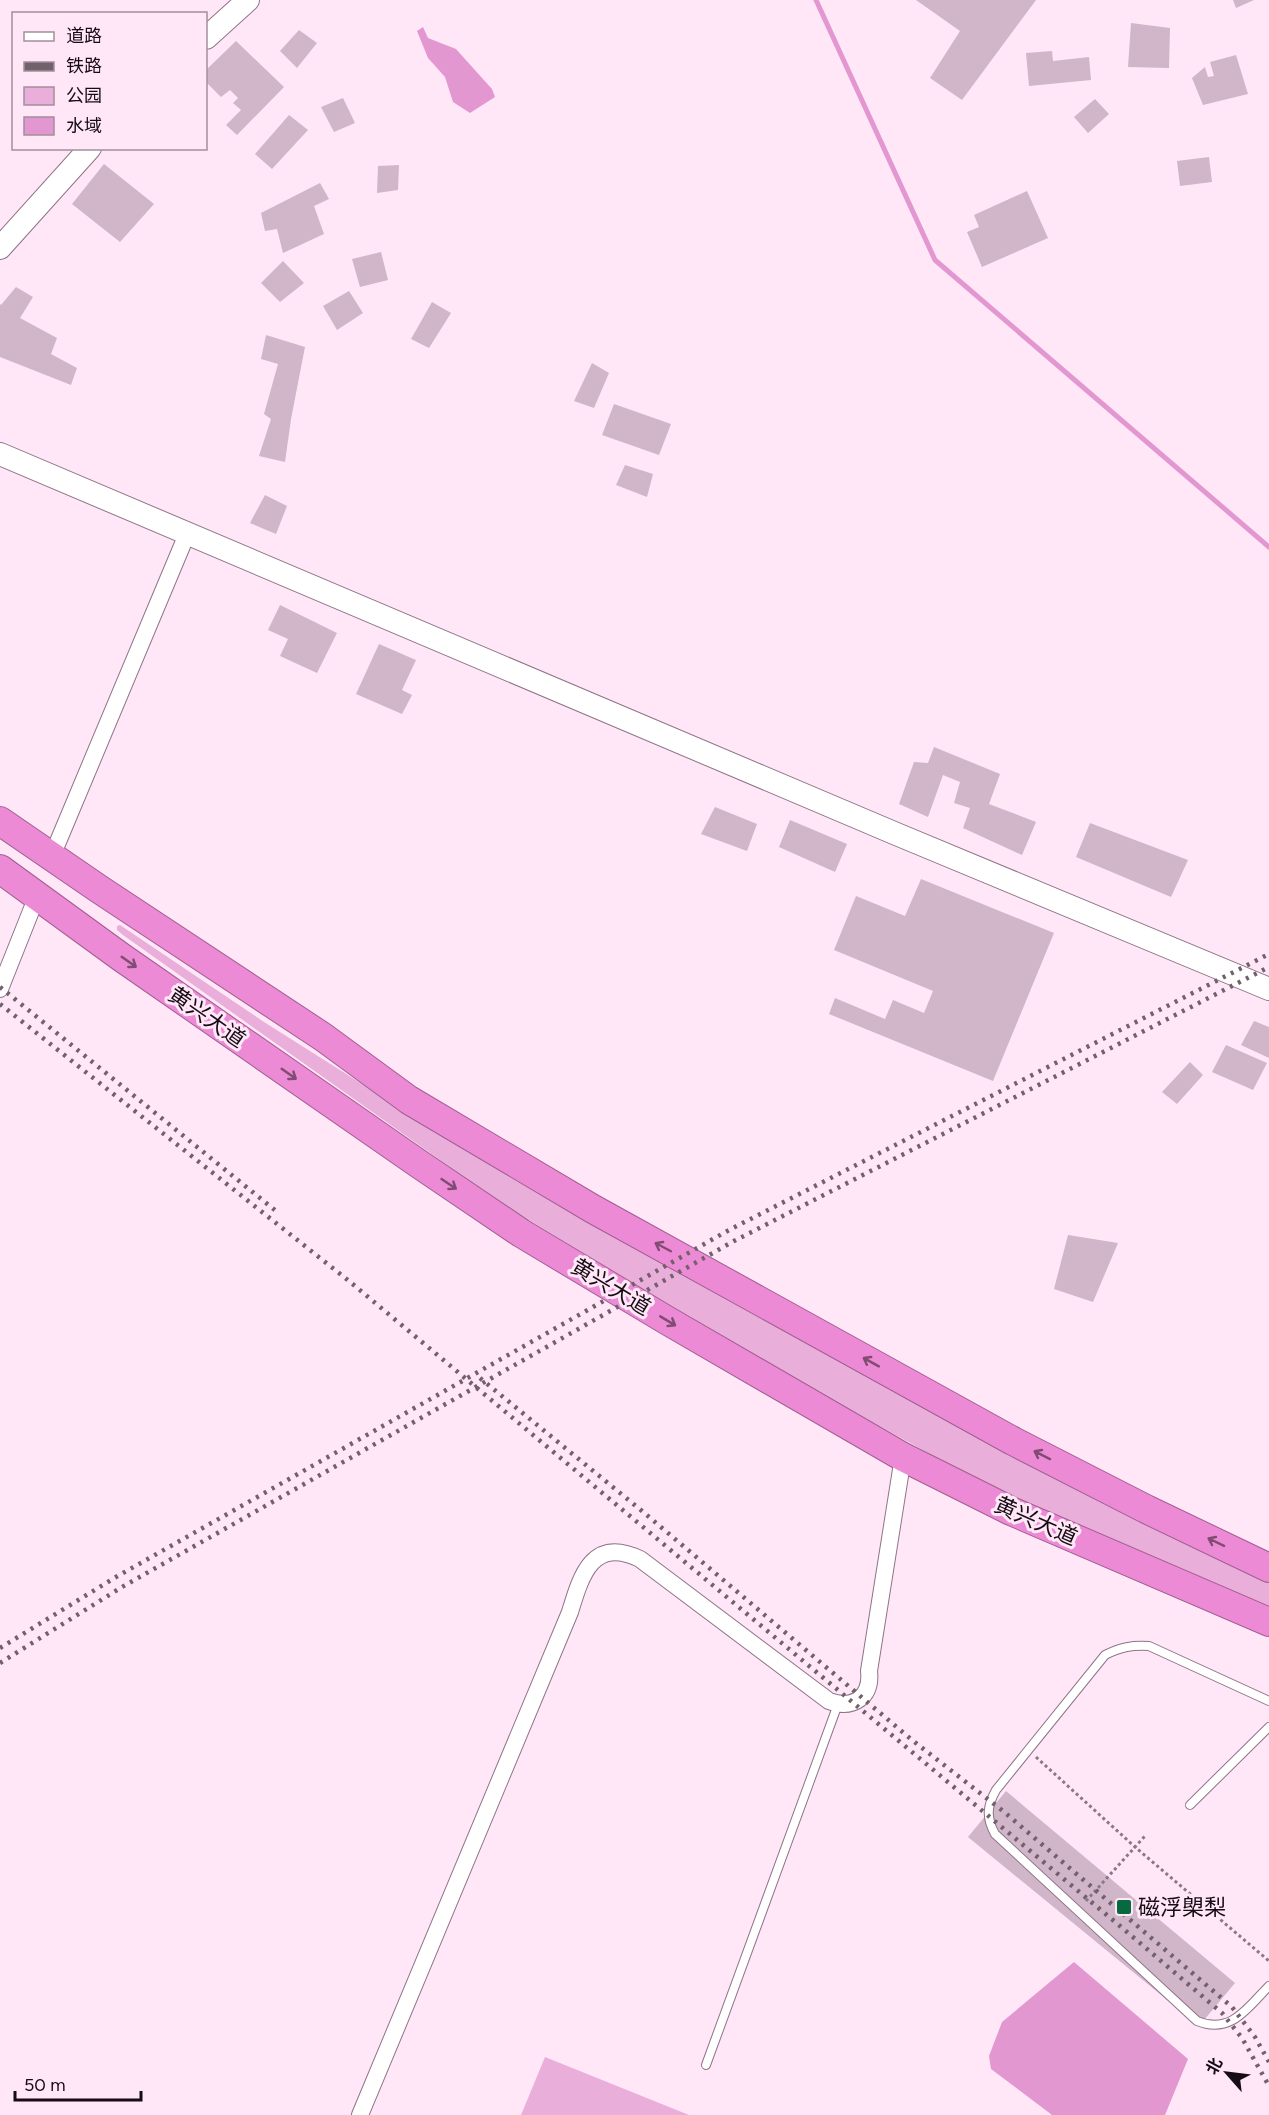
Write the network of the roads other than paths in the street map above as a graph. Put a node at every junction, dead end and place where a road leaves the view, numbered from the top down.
1 (248, 0) edge
2 (207, 37) edge
3 (88, 150) edge
4 (0, 248) edge
5 (0, 454) edge
6 (187, 534) junction
7 (0, 820) edge
8 (52, 856) junction
9 (0, 869) edge
10 (37, 896) junction
11 (0, 989) edge
12 (1269, 989) edge
13 (903, 1457) junction
14 (1269, 1568) edge
15 (1269, 1622) edge
16 (1269, 1701) edge
17 (838, 1704) junction
18 (1269, 1727) edge
19 (1191, 1805) dead end
20 (1269, 1986) edge
21 (706, 2065) dead end
22 (360, 2115) edge

1 - 2 street
3 - 4 street
5 - 6 street
6 - 8 street
6 - 12 street
7 - 8 highway, 黄兴大道
14 -> 8 highway, 黄兴大道
9 - 10 highway, 黄兴大道
10 - 11 street
10 -> 13 highway, 黄兴大道
13 - 15 highway, 黄兴大道
13 - 17 street
16 - 20 lane
17 - 21 lane
17 - 22 street
18 - 19 lane

